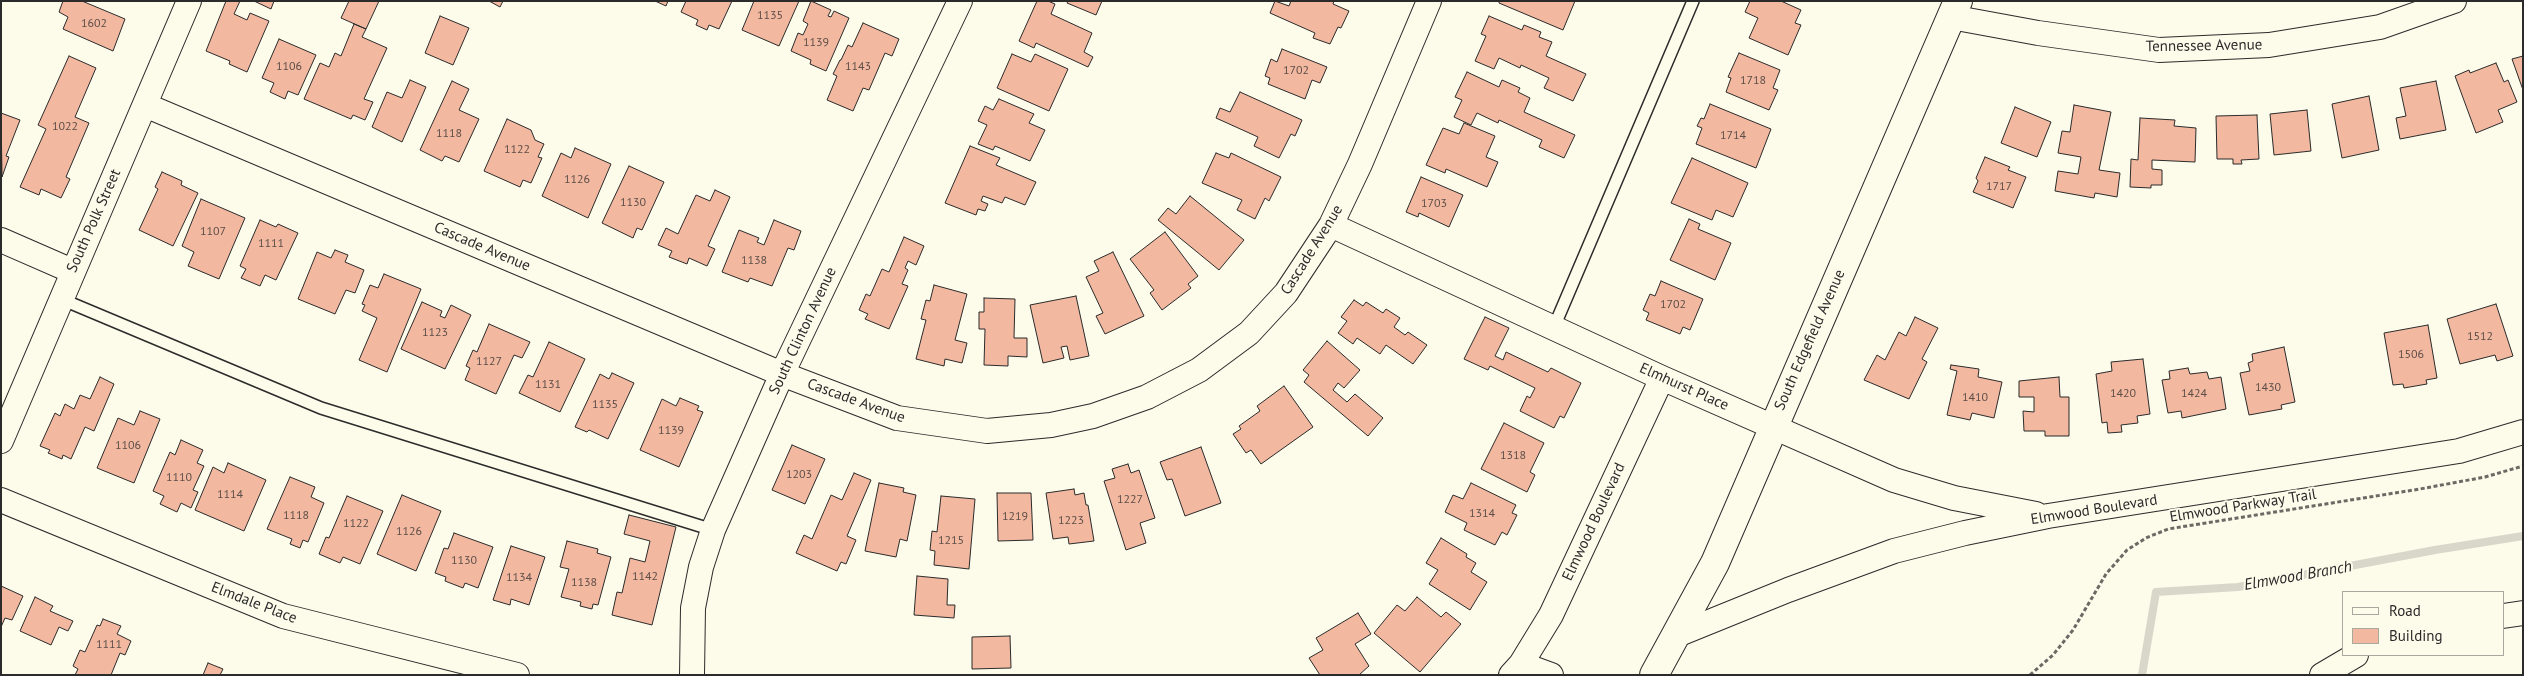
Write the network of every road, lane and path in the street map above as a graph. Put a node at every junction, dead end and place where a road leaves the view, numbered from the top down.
1 (189, 1) edge
2 (960, 1) edge
3 (1429, 1) edge
4 (1693, 1) edge
5 (2454, 1) edge
6 (1954, 9) edge
7 (145, 105) junction
8 (1331, 225) junction
9 (1, 240) edge
10 (72, 271) junction
11 (61, 299) junction
12 (1554, 327) junction
13 (782, 374) junction
14 (1662, 378) junction
15 (1772, 427) junction
16 (2523, 432) edge
17 (1, 441) edge
18 (2523, 466) edge
19 (1, 500) edge
20 (2048, 516) junction
21 (713, 530) junction
22 (2523, 613) edge
23 (2504, 616) edge
24 (1677, 635) junction
25 (2354, 656) edge
26 (1516, 669) edge
27 (517, 675) edge
28 (692, 675) edge
29 (1551, 675) edge
30 (1654, 675) edge
31 (2030, 675) edge
32 (2322, 675) edge

1 - 7 street, South Polk Street
2 - 13 street, South Clinton Avenue
3 - 8 street, Cascade Avenue
4 - 12 lane
5 - 6 street, Tennessee Avenue
6 - 15 street, South Edgefield Avenue
7 - 10 street, South Polk Street
7 - 13 street, Cascade Avenue
8 - 12 street, Elmhurst Place
8 - 13 street, Cascade Avenue
9 - 10 street
10 - 11 street, South Polk Street
11 - 17 street, South Polk Street
11 - 21 lane
12 - 14 street, Elmhurst Place
13 - 21 street, South Clinton Avenue
14 - 15 street, Elmhurst Place
14 - 26 street, Elmwood Boulevard
15 - 20 street, Elmhurst Place
15 - 24 street, South Edgefield Avenue
16 - 20 street, Elmwood Boulevard
18 - 31 path, Elmwood Parkway Trail
19 - 27 street, Elmdale Place
20 - 24 street, Elmwood Boulevard
21 - 28 street, South Clinton Avenue
22 - 23 street
24 - 30 street, South Edgefield Avenue
25 - 32 street
26 - 29 street, Elmwood Boulevard

